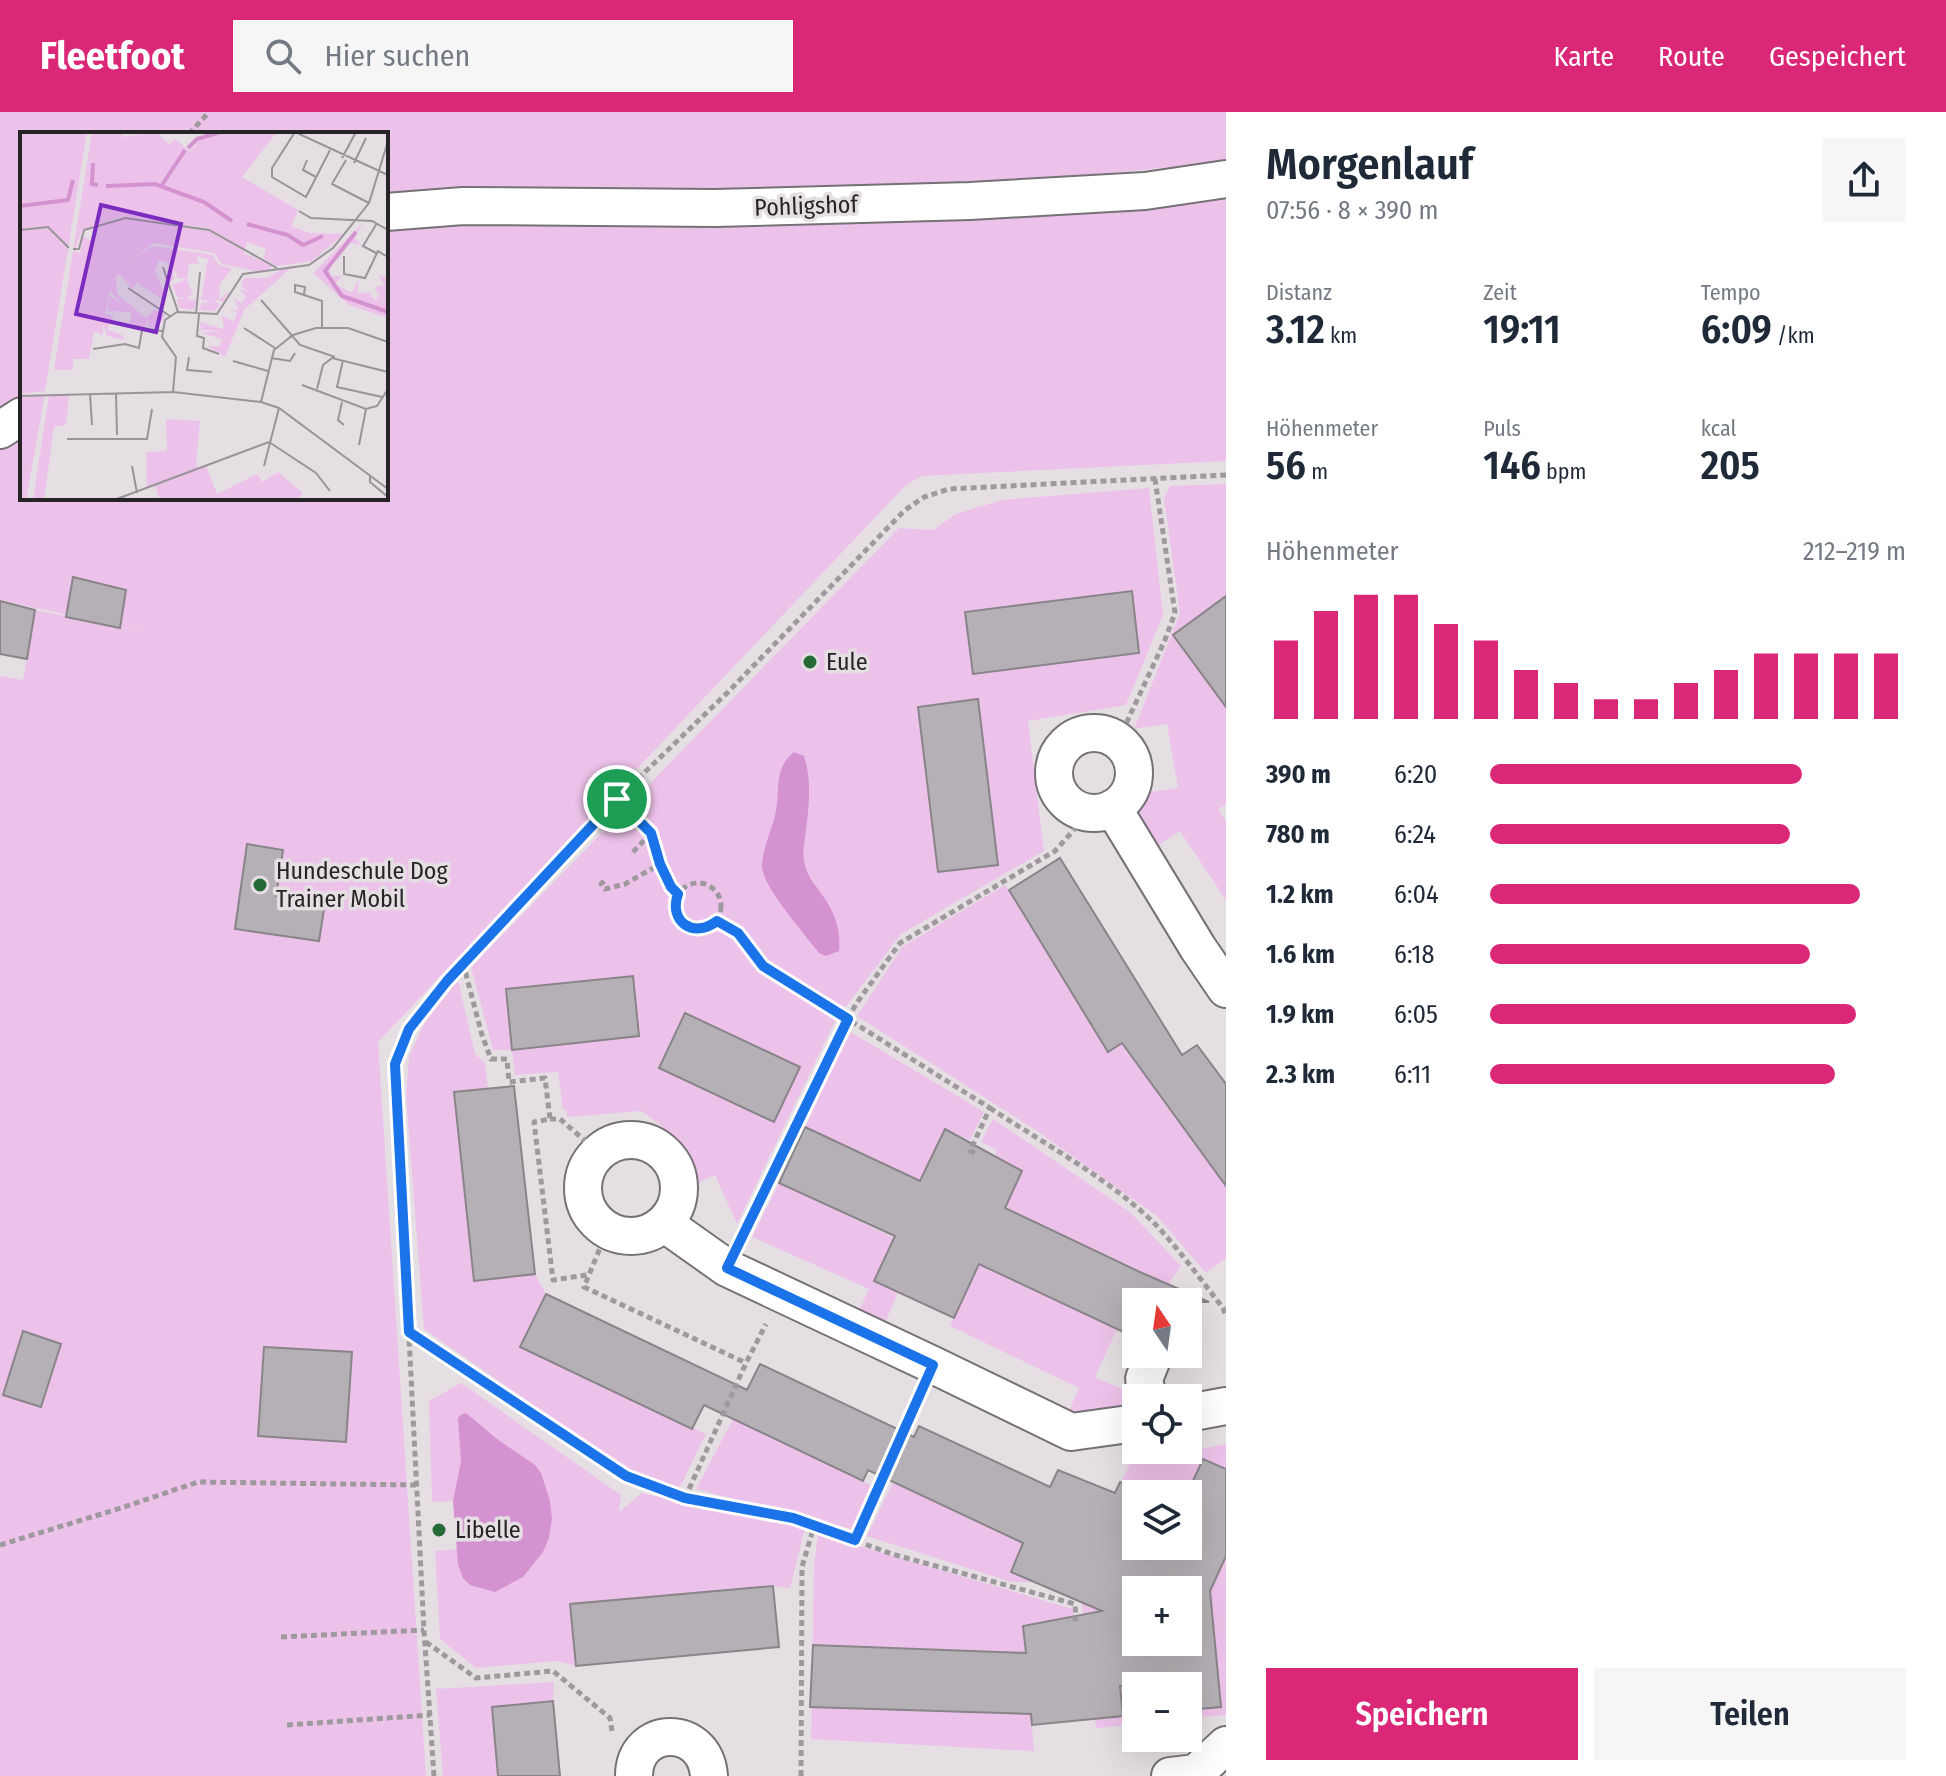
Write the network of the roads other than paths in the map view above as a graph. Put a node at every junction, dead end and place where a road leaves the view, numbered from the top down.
1 (1226, 179) edge
2 (388, 212) edge
3 (20, 417) edge
4 (0, 430) edge
5 (1101, 811) junction
6 (1226, 989) edge
7 (665, 1224) junction
8 (1226, 1406) edge
9 (1202, 1410) edge
10 (1122, 1425) edge
11 (1226, 1745) edge
12 (634, 1776) edge
13 (709, 1776) edge
14 (1170, 1776) edge

1 - 2 street, Pohligshof
3 - 4 street
5 - 5 street
5 - 6 street
7 - 7 street
7 - 10 street
8 - 9 street
11 - 14 street
12 - 13 street

